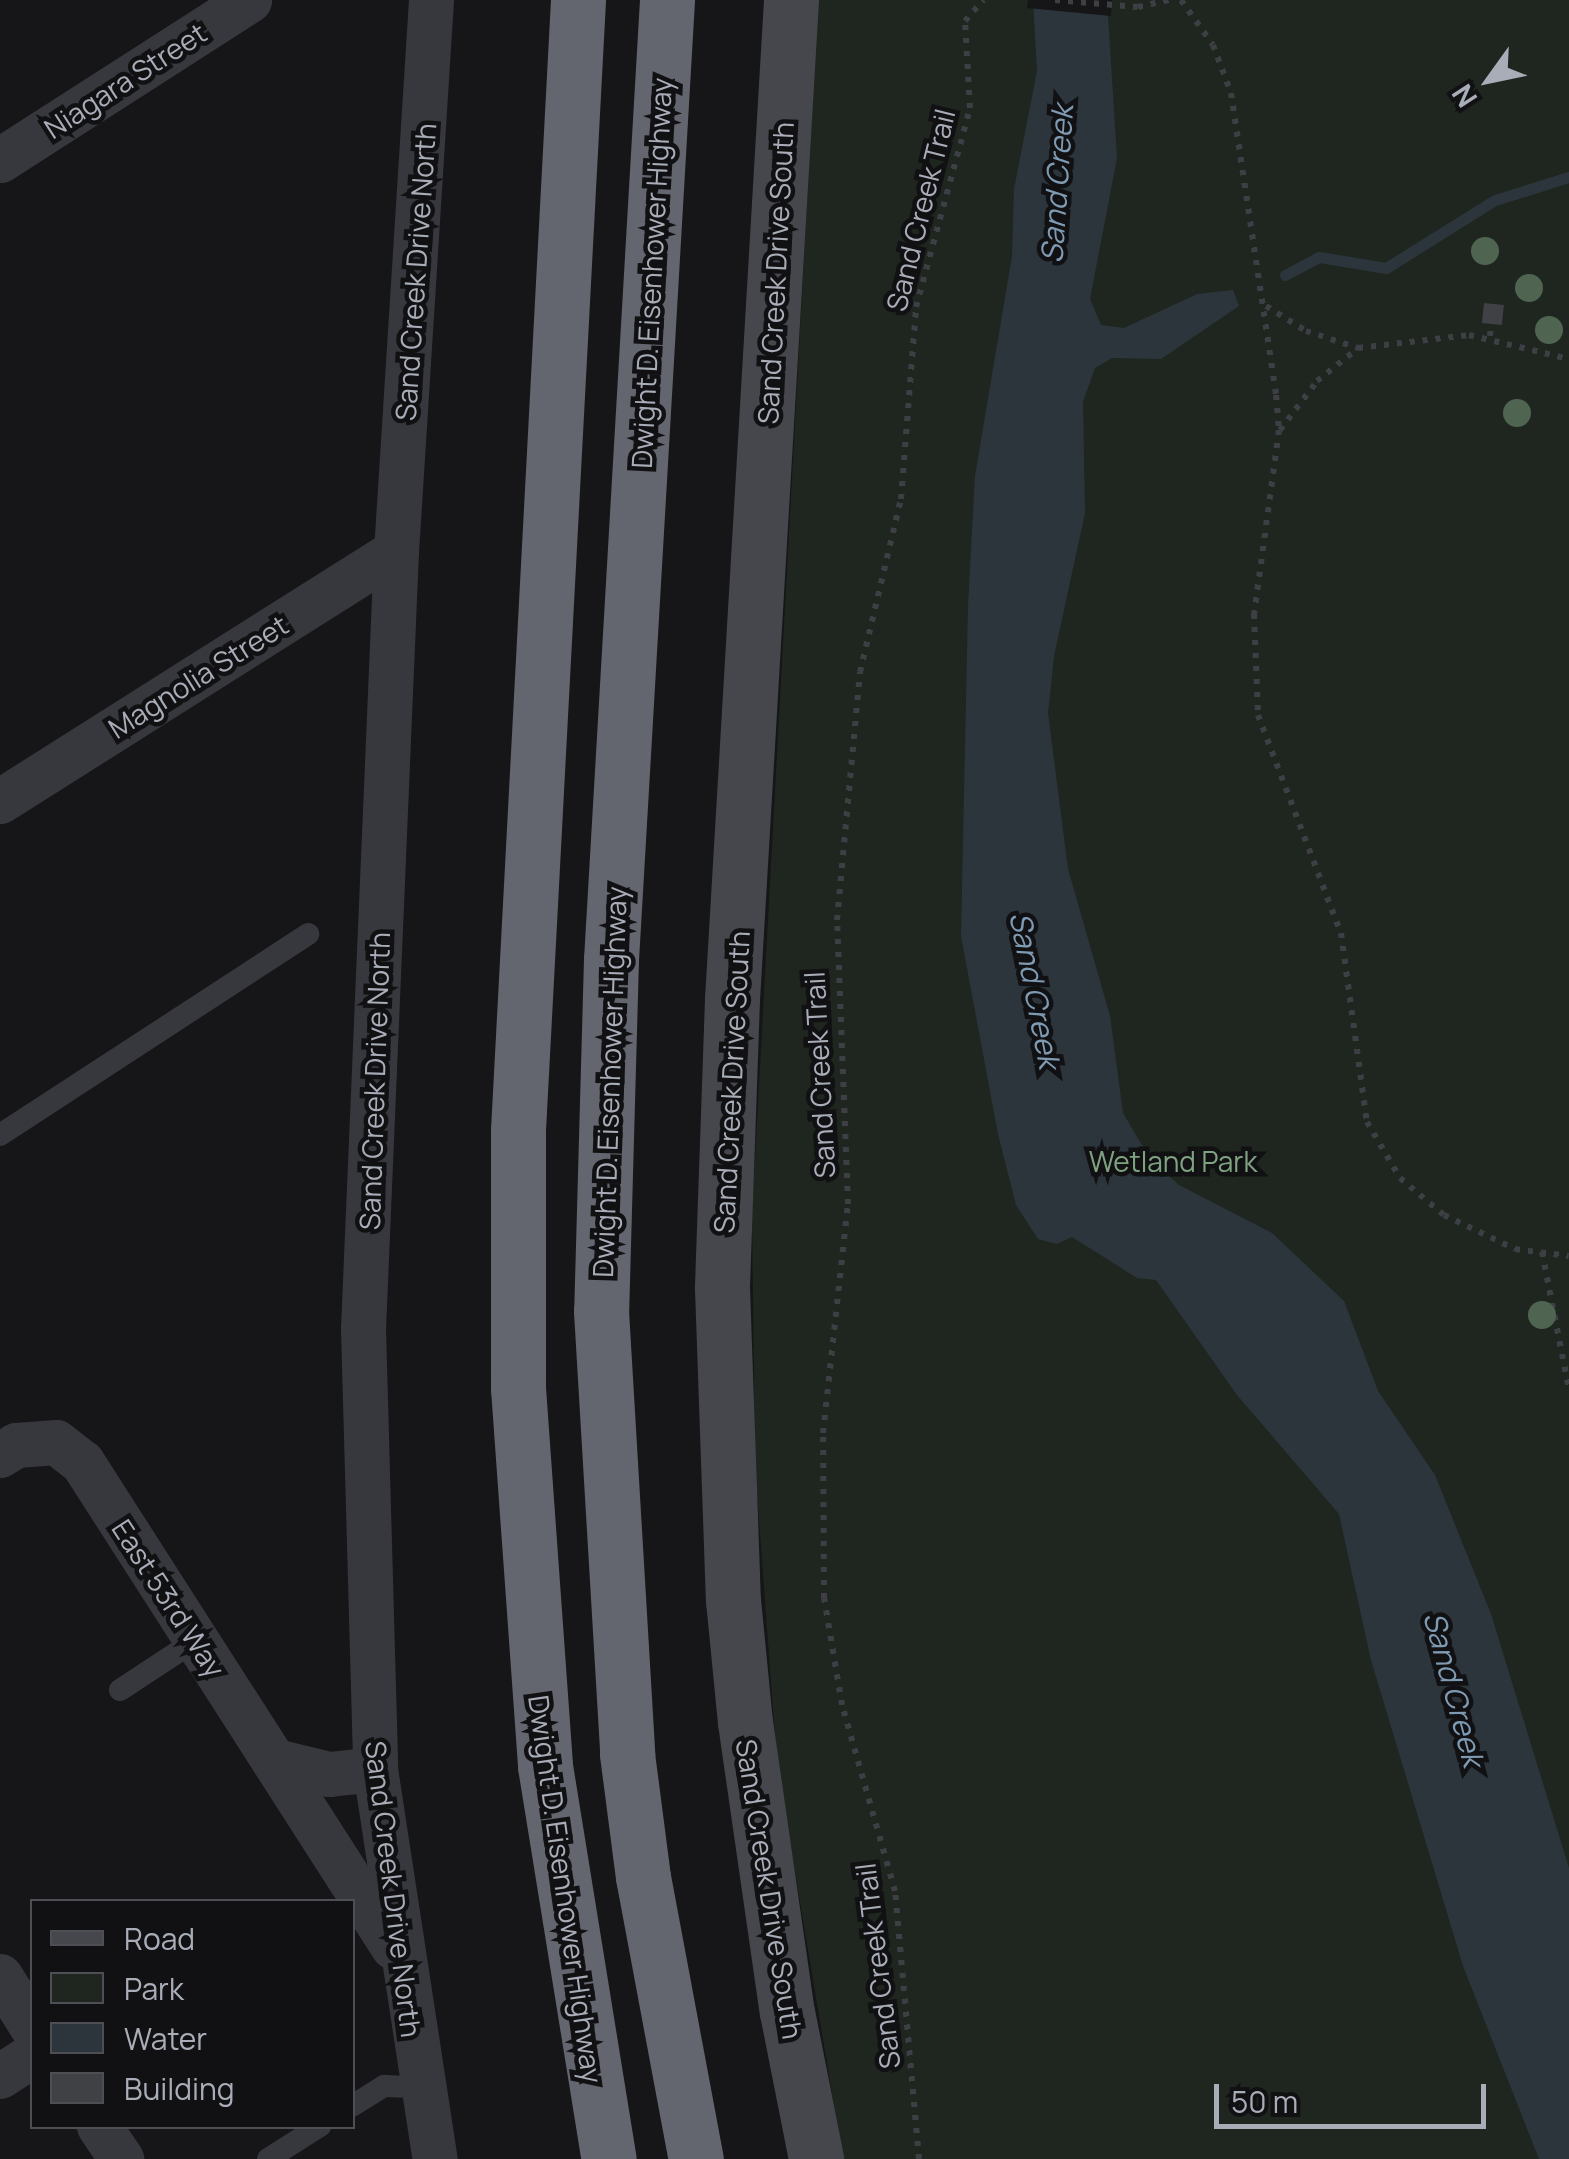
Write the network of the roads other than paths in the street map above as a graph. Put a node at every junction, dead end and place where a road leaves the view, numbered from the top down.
1 (249, 0) edge
2 (430, 0) edge
3 (578, 0) edge
4 (666, 0) edge
5 (790, 0) edge
6 (0, 160) edge
7 (396, 550) junction
8 (0, 801) edge
9 (308, 934) dead end
10 (0, 1135) edge
11 (0, 1456) edge
12 (196, 1640) junction
13 (120, 1690) dead end
14 (276, 1761) junction
15 (375, 1769) junction
16 (401, 1958) junction
17 (0, 1976) edge
18 (30, 2024) edge
19 (30, 2056) edge
20 (0, 2076) edge
21 (420, 2087) junction
22 (355, 2104) edge
23 (101, 2129) edge
24 (315, 2129) edge
25 (121, 2159) edge
26 (268, 2159) edge
27 (435, 2159) edge
28 (609, 2159) edge
29 (696, 2159) edge
30 (816, 2159) edge

1 - 6 street, Niagara Street
2 - 7 street, Sand Creek Drive North
3 - 28 highway, Dwight D. Eisenhower Highway
4 - 29 highway, Dwight D. Eisenhower Highway
5 - 30 main road, Sand Creek Drive South
7 - 8 street, Magnolia Street
7 - 15 street, Sand Creek Drive North
9 - 10 lane
11 - 12 street, East 53rd Way
12 - 13 lane
12 - 14 street, East 53rd Way
14 - 15 street
14 - 16 street, East 53rd Way
15 - 16 street, Sand Creek Drive North
16 - 21 street, Sand Creek Drive North
17 - 18 street
19 - 20 street
21 - 22 lane
21 - 27 street, Sand Creek Drive North
23 - 25 street
24 - 26 lane

